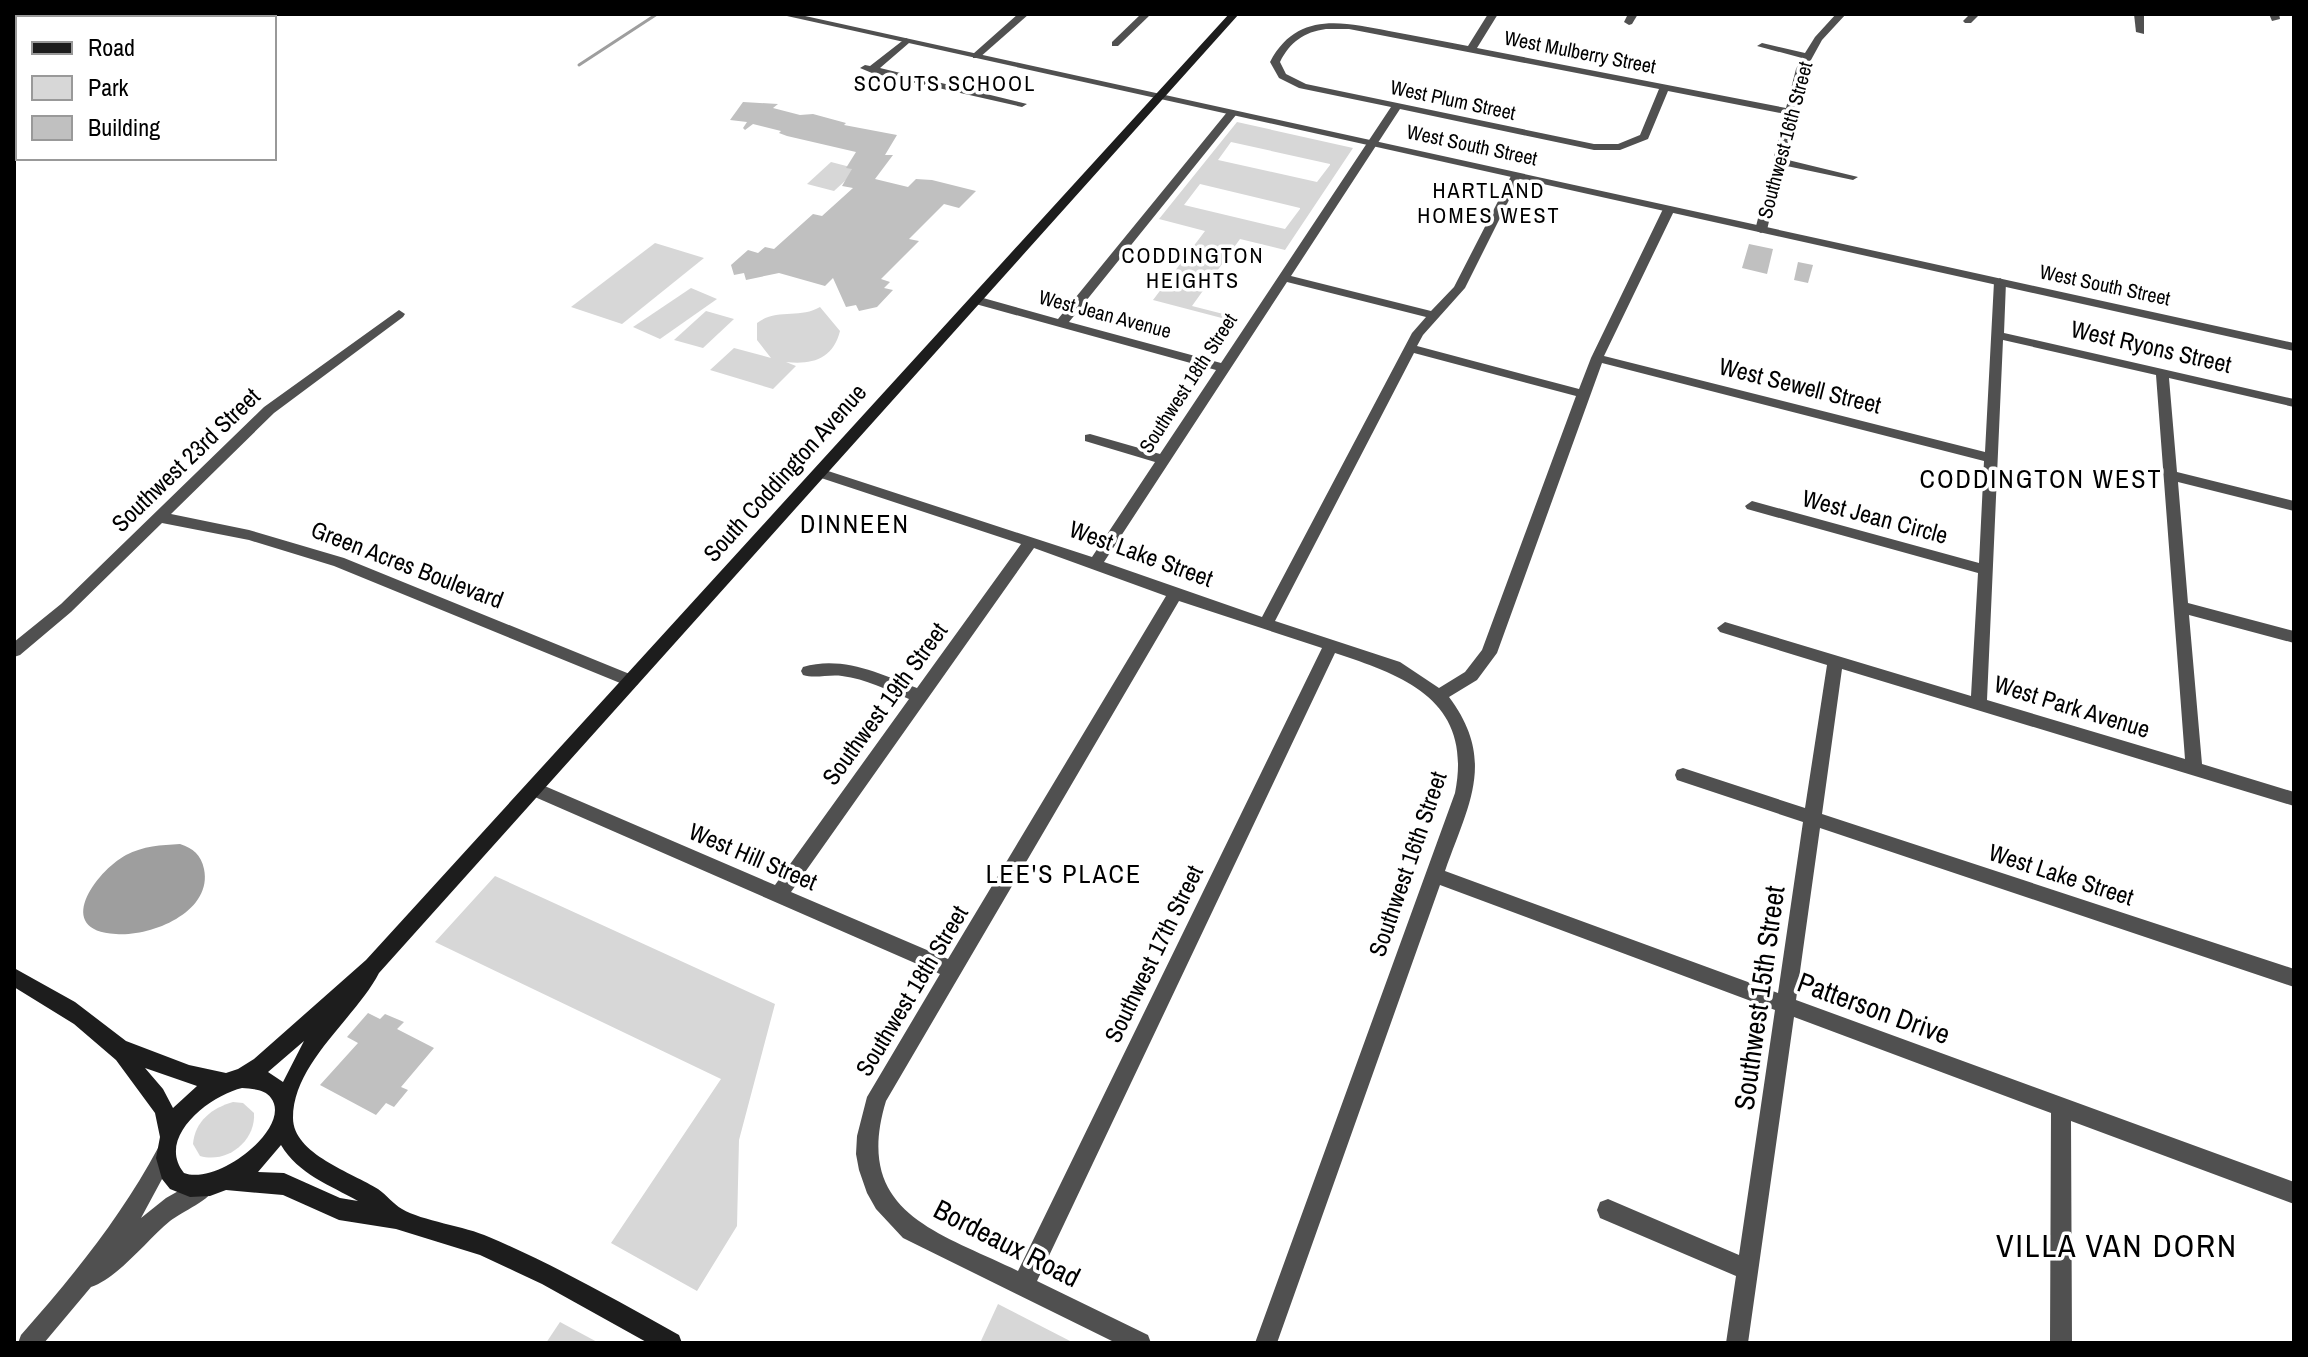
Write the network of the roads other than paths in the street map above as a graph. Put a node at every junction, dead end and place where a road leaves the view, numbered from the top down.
1 (783, 14) edge
2 (1024, 14) edge
3 (1146, 14) edge
4 (1234, 14) edge
5 (1493, 14) edge
6 (1841, 14) edge
7 (2139, 14) edge
8 (2141, 32) dead end
9 (906, 41) junction
10 (1115, 44) dead end
11 (1762, 46) dead end
12 (1471, 49) junction
13 (976, 56) junction
14 (1807, 56) junction
15 (1282, 76) joint
16 (1665, 87) junction
17 (1159, 97) junction
18 (1022, 104) dead end
19 (1397, 106) junction
20 (1791, 112) junction
21 (1232, 113) junction
22 (1371, 144) junction
23 (1778, 161) junction
24 (1516, 176) junction
25 (1853, 177) dead end
26 (1669, 209) junction
27 (1761, 230) junction
28 (1283, 277) junction
29 (2000, 282) junction
30 (976, 300) junction
31 (399, 314) dead end
32 (1432, 315) junction
33 (1061, 323) junction
34 (1998, 335) junction
35 (2294, 347) edge
36 (1410, 348) junction
37 (1597, 358) junction
38 (1224, 368) junction
39 (2162, 372) junction
40 (1584, 394) junction
41 (2294, 403) edge
42 (1090, 438) dead end
43 (1991, 458) junction
44 (1163, 460) junction
45 (820, 473) junction
46 (2170, 475) junction
47 (1752, 506) dead end
48 (2294, 506) edge
49 (158, 517) junction
50 (1031, 541) junction
51 (1095, 564) junction
52 (1986, 570) junction
53 (1175, 594) junction
54 (2181, 607) junction
55 (1266, 624) junction
56 (1725, 628) dead end
57 (2294, 637) edge
58 (1331, 645) junction
59 (14, 651) edge
60 (1835, 661) junction
61 (809, 671) dead end
62 (631, 681) junction
63 (920, 696) junction
64 (1438, 696) junction
65 (1979, 704) junction
66 (2194, 769) junction
67 (1683, 775) dead end
68 (534, 789) junction
69 (2294, 799) edge
70 (1813, 818) junction
71 (1433, 875) junction
72 (778, 895) junction
73 (373, 966) junction
74 (952, 970) junction
75 (14, 977) edge
76 (2294, 978) edge
77 (1786, 1005) junction
78 (119, 1048) junction
79 (234, 1080) junction
80 (2061, 1107) junction
81 (283, 1112) junction
82 (167, 1144) junction
83 (869, 1173) joint
84 (218, 1182) junction
85 (2294, 1193) edge
86 (1608, 1210) dead end
87 (396, 1218) junction
88 (1748, 1270) junction
89 (81, 1284) junction
90 (1023, 1286) junction
91 (29, 1343) edge
92 (671, 1343) edge
93 (1140, 1343) edge
94 (1266, 1343) edge
95 (1737, 1343) edge
96 (2061, 1343) edge

1 - 9 street, West South Street
2 - 13 street
3 - 10 street
4 - 17 main road, South Coddington Avenue
5 - 12 street
6 - 14 street, Southwest 16th Street
7 - 8 street
9 - 13 street, West South Street
9 - 18 street
11 - 14 street
12 - 15 street, West Mulberry Street
12 - 16 street, West Mulberry Street
13 - 17 street, West South Street
14 - 20 street, Southwest 16th Street
15 - 19 street, West Plum Street
16 - 19 street, West Plum Street
16 - 20 street, West Mulberry Street
17 - 21 street, West South Street
17 - 30 main road, South Coddington Avenue
19 - 22 street, Southwest 18th Street
20 - 23 street, Southwest 16th Street
21 - 22 street, West South Street
21 - 33 street
22 - 24 street, West South Street
22 - 28 street, Southwest 18th Street
23 - 25 street
23 - 27 street, Southwest 16th Street
24 - 26 street, West South Street
24 - 32 street
26 - 27 street, West South Street
26 - 37 street
27 - 29 street, West South Street
28 - 32 street
28 - 38 street, Southwest 18th Street
29 - 34 street
29 - 35 street, West South Street
30 - 33 street, West Jean Avenue
30 - 45 main road, South Coddington Avenue
31 - 49 street, Southwest 23rd Street
32 - 36 street
33 - 38 street, West Jean Avenue
34 - 39 street, West Ryons Street
34 - 43 street
36 - 40 street
36 - 55 street
37 - 40 street
37 - 43 street, West Sewell Street
38 - 44 street, Southwest 18th Street
39 - 41 street, West Ryons Street
39 - 46 street
40 - 64 street
42 - 44 street
43 - 52 street
44 - 51 street, Southwest 18th Street
45 - 50 street, West Lake Street
45 - 62 main road, South Coddington Avenue
46 - 48 street
46 - 54 street
47 - 52 street, West Jean Circle
49 - 59 street, Southwest 23rd Street
49 - 62 street, Green Acres Boulevard
50 - 51 street, West Lake Street
50 - 63 street, Southwest 19th Street
51 - 53 street, West Lake Street
52 - 65 street
53 - 55 street, West Lake Street
53 - 74 street, Southwest 18th Street
54 - 57 street
54 - 66 street
55 - 58 street, West Lake Street
56 - 60 street, West Park Avenue
58 - 64 street, West Lake Street
58 - 90 street, Southwest 17th Street
60 - 65 street, West Park Avenue
60 - 70 street, Southwest 15th Street
61 - 63 street
62 - 68 main road, South Coddington Avenue
63 - 72 street, Southwest 19th Street
64 - 71 street, Southwest 16th Street
65 - 66 street, West Park Avenue
66 - 69 street, West Park Avenue
67 - 70 street, West Lake Street
68 - 72 street, West Hill Street
68 - 73 main road, South Coddington Avenue
70 - 76 street, West Lake Street
70 - 77 street, Southwest 15th Street
71 - 77 street, Patterson Drive
71 - 94 street, Southwest 16th Street
72 - 74 street, West Hill Street
73 - 79 main road, South Coddington Avenue
73 - 81 main road, South Coddington Avenue
74 - 83 street, Southwest 18th Street
75 - 78 main road
77 - 80 street, Patterson Drive
77 - 88 street, Southwest 15th Street
78 - 79 main road
78 - 82 main road
79 - 81 main road
79 - 82 main road
80 - 85 street, Patterson Drive
80 - 96 street
81 - 84 main road
81 - 87 main road
82 - 84 main road
82 - 89 street
83 - 90 street, Bordeaux Road
84 - 87 main road
84 - 89 street
86 - 88 street
87 - 92 main road
88 - 95 street, Southwest 15th Street
89 - 91 street
90 - 93 street, Bordeaux Road

